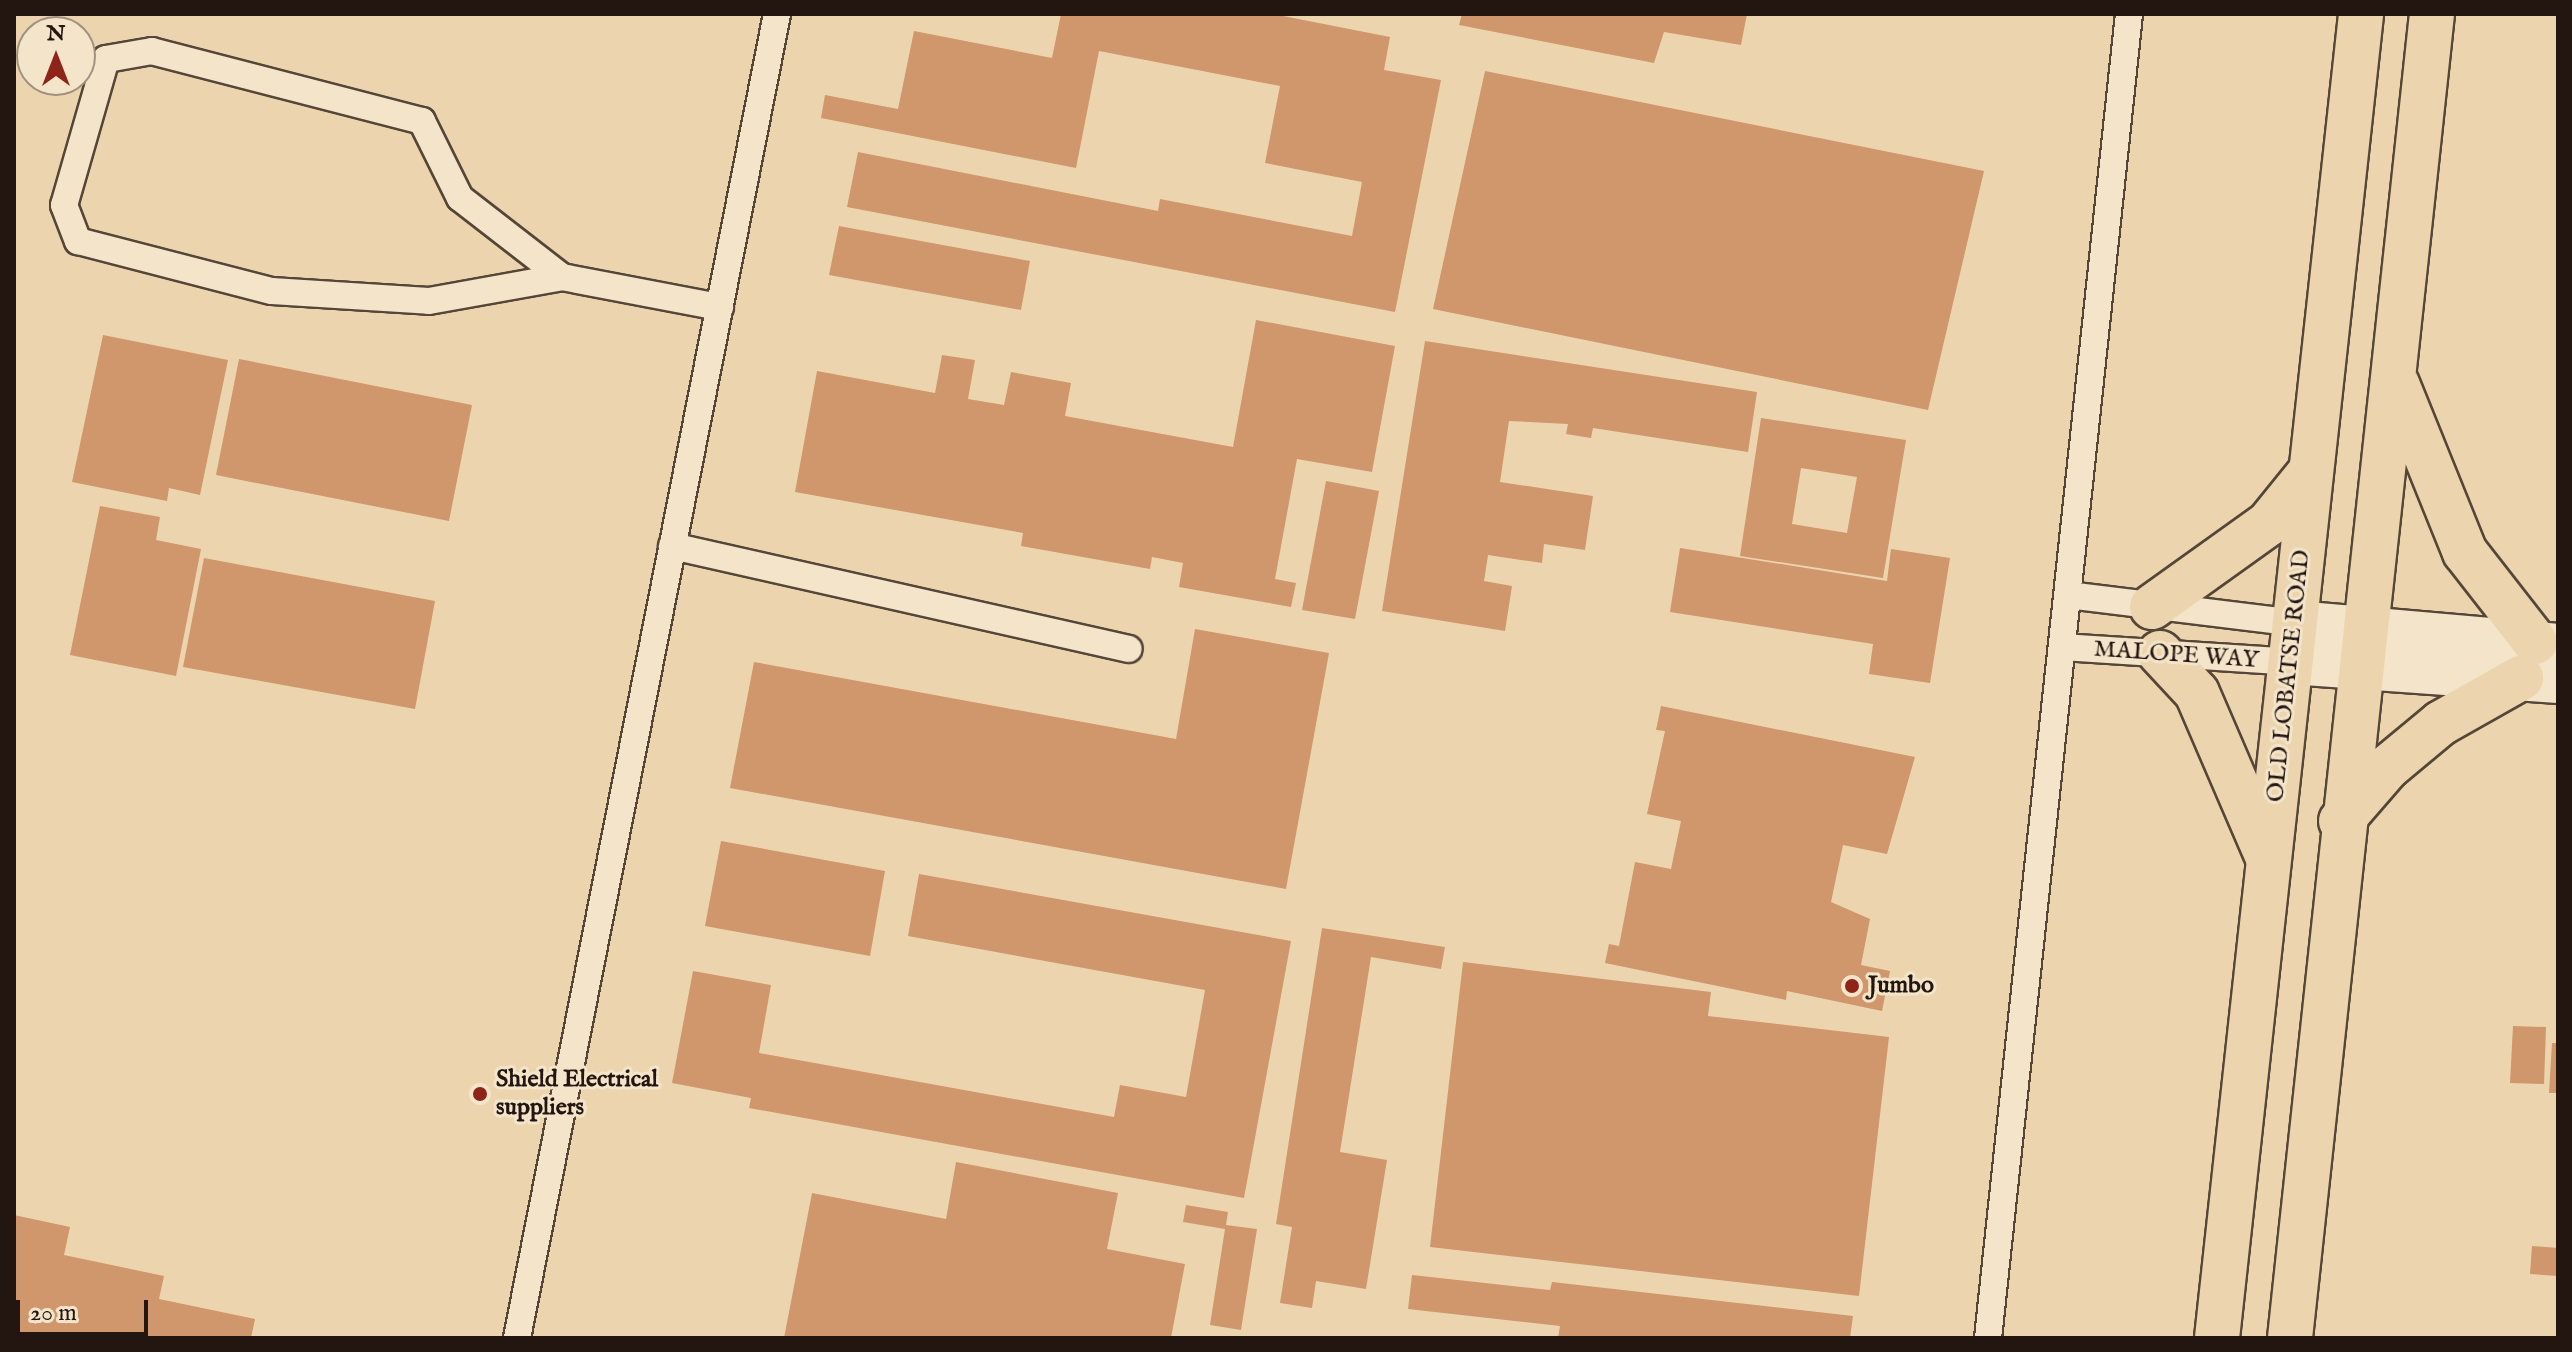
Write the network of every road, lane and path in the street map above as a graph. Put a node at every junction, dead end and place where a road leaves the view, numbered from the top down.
1 (777, 14) edge
2 (2129, 14) edge
3 (2361, 14) edge
4 (2432, 14) edge
5 (562, 277) junction
6 (720, 307) junction
7 (2392, 371) junction
8 (2311, 471) junction
9 (672, 546) junction
10 (2068, 595) junction
11 (2152, 607) junction
12 (2293, 643) junction
13 (2062, 647) junction
14 (2364, 648) junction
15 (1129, 649) dead end
16 (2160, 653) junction
17 (2543, 662) edge
18 (2341, 821) junction
19 (2270, 864) junction
20 (517, 1338) edge
21 (1988, 1338) edge
22 (2217, 1338) edge
23 (2290, 1338) edge

1 - 6 lane
2 - 10 lane
3 - 8 main road, OLD LOBATSE ROAD
4 - 7 main road
5 - 5 lane
5 - 6 lane
6 - 9 lane
7 - 14 main road
7 - 17 main road
8 - 11 main road
8 - 12 main road, OLD LOBATSE ROAD
9 - 15 lane
9 - 20 lane
10 - 11 lane, MALOPE WAY
10 - 13 lane
11 - 12 lane, MALOPE WAY
12 - 14 street
12 - 16 lane, MALOPE WAY
12 - 19 main road, OLD LOBATSE ROAD
13 - 16 lane, MALOPE WAY
13 - 21 lane
14 - 17 street
14 - 18 main road
16 - 19 main road
17 - 18 main road
18 - 23 main road
19 - 22 main road, OLD LOBATSE ROAD

